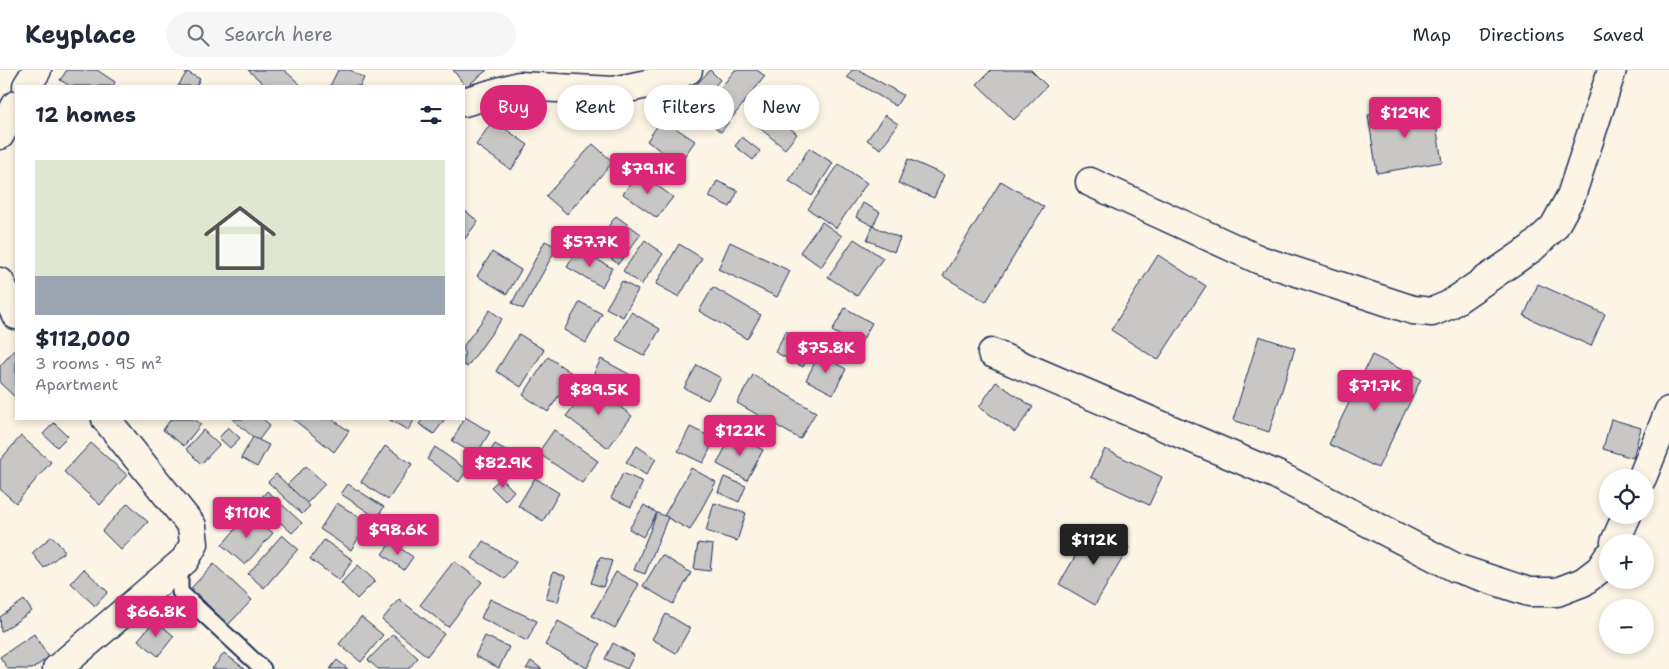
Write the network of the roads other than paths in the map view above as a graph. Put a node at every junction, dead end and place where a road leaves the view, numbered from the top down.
1 (37, 70) edge
2 (688, 70) edge
3 (1612, 70) edge
4 (607, 80) edge
5 (28, 85) edge
6 (465, 102) edge
7 (15, 107) edge
8 (4, 133) edge
9 (1090, 182) dead end
10 (0, 282) edge
11 (15, 313) edge
12 (992, 353) dead end
13 (1669, 411) edge
14 (107, 420) edge
15 (1646, 469) edge
16 (185, 560) junction
17 (1599, 570) edge
18 (57, 669) edge
19 (264, 669) edge

1 - 5 street
2 - 4 street
3 - 9 street
4 - 6 street
7 - 8 street
10 - 11 street
12 - 17 street
13 - 15 street
14 - 16 street
16 - 18 street
16 - 19 lane

